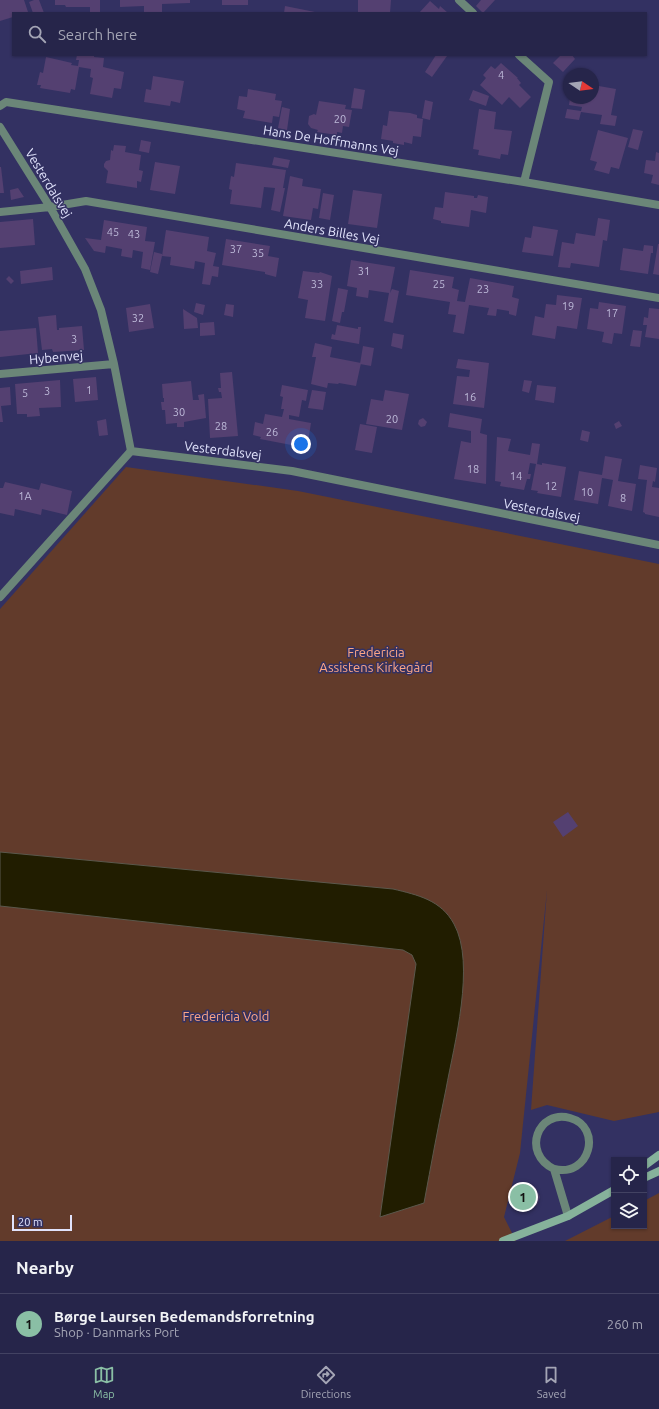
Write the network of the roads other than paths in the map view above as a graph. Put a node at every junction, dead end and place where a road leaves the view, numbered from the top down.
1 (459, 0) edge
2 (472, 12) edge
3 (520, 56) edge
4 (0, 106) edge
5 (0, 127) edge
6 (524, 182) junction
7 (659, 206) edge
8 (50, 207) junction
9 (0, 212) edge
10 (659, 298) edge
11 (114, 364) junction
12 (0, 374) edge
13 (131, 451) junction
14 (659, 546) edge
15 (0, 597) edge
16 (659, 1156) edge
17 (647, 1164) edge
18 (554, 1170) junction
19 (659, 1171) edge
20 (647, 1177) edge
21 (611, 1192) edge
22 (568, 1216) junction
23 (503, 1241) edge

1 - 2 street
3 - 6 street
4 - 6 street, Hans De Hoffmanns Vej
5 - 8 street, Vesterdalsvej
6 - 7 street, Hans De Hoffmanns Vej
8 - 9 street, Anders Billes Vej
8 - 10 street, Anders Billes Vej
8 - 11 street, Vesterdalsvej
11 - 12 street, Hybenvej
11 - 13 street, Vesterdalsvej
13 - 14 street, Vesterdalsvej
13 - 15 street
16 - 17 street
18 - 18 street
18 - 22 street
19 - 20 street
21 - 22 street
22 - 23 street

